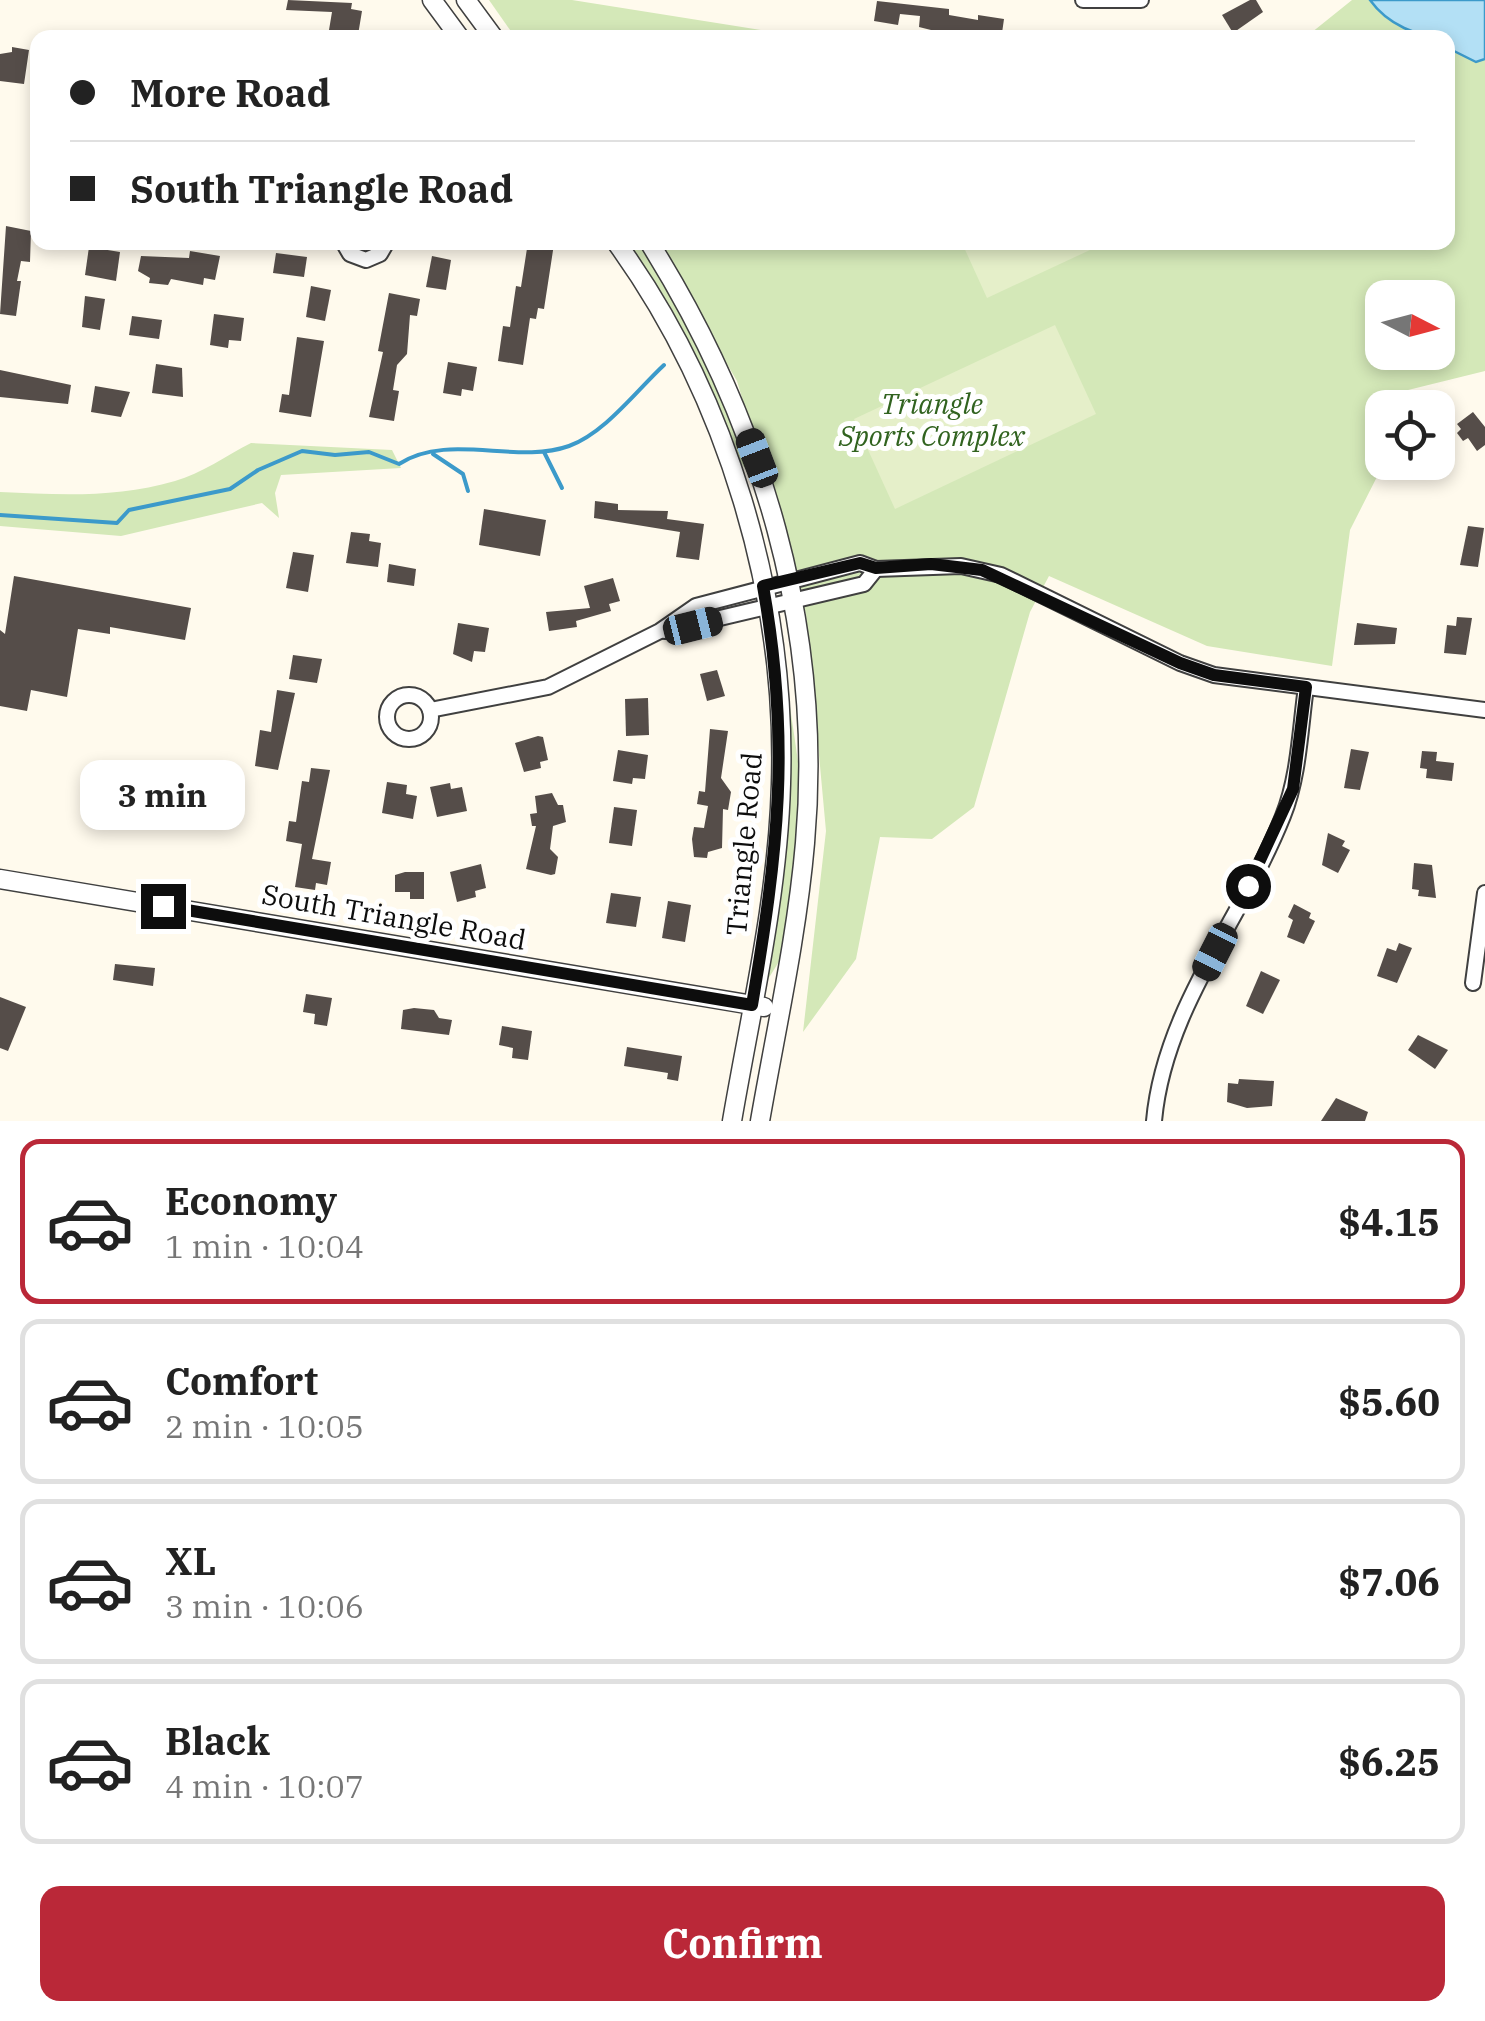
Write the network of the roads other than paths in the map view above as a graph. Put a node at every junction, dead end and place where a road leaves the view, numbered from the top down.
1 (432, 0) edge
2 (466, 0) edge
3 (1083, 0) edge
4 (1141, 0) edge
5 (454, 30) edge
6 (488, 30) edge
7 (348, 250) edge
8 (382, 250) edge
9 (621, 250) edge
10 (654, 250) edge
11 (876, 568) junction
12 (789, 581) junction
13 (763, 586) junction
14 (794, 601) junction
15 (767, 608) junction
16 (660, 631) junction
17 (1306, 687) junction
18 (430, 710) dead end
19 (1485, 710) edge
20 (0, 879) edge
21 (1485, 893) edge
22 (1474, 984) dead end
23 (752, 1005) junction
24 (780, 1010) junction
25 (732, 1121) edge
26 (760, 1121) edge
27 (1154, 1121) edge

1 - 5 street
2 - 6 street
3 - 4 street
7 - 8 street
9 - 13 street, Triangle Road
10 - 12 street, Triangle Road
11 - 12 street
11 - 14 street
11 - 17 street
12 - 13 street
12 - 14 street, Triangle Road
13 - 15 street, Triangle Road
13 - 16 street
14 - 15 street
14 - 24 street, Triangle Road
15 - 16 street
15 - 23 street, Triangle Road
16 - 18 street
17 - 19 street
17 - 27 street
20 - 23 street, South Triangle Road
21 - 22 street
23 - 24 street, South Triangle Road
23 - 25 street, Triangle Road
24 - 26 street, Triangle Road

